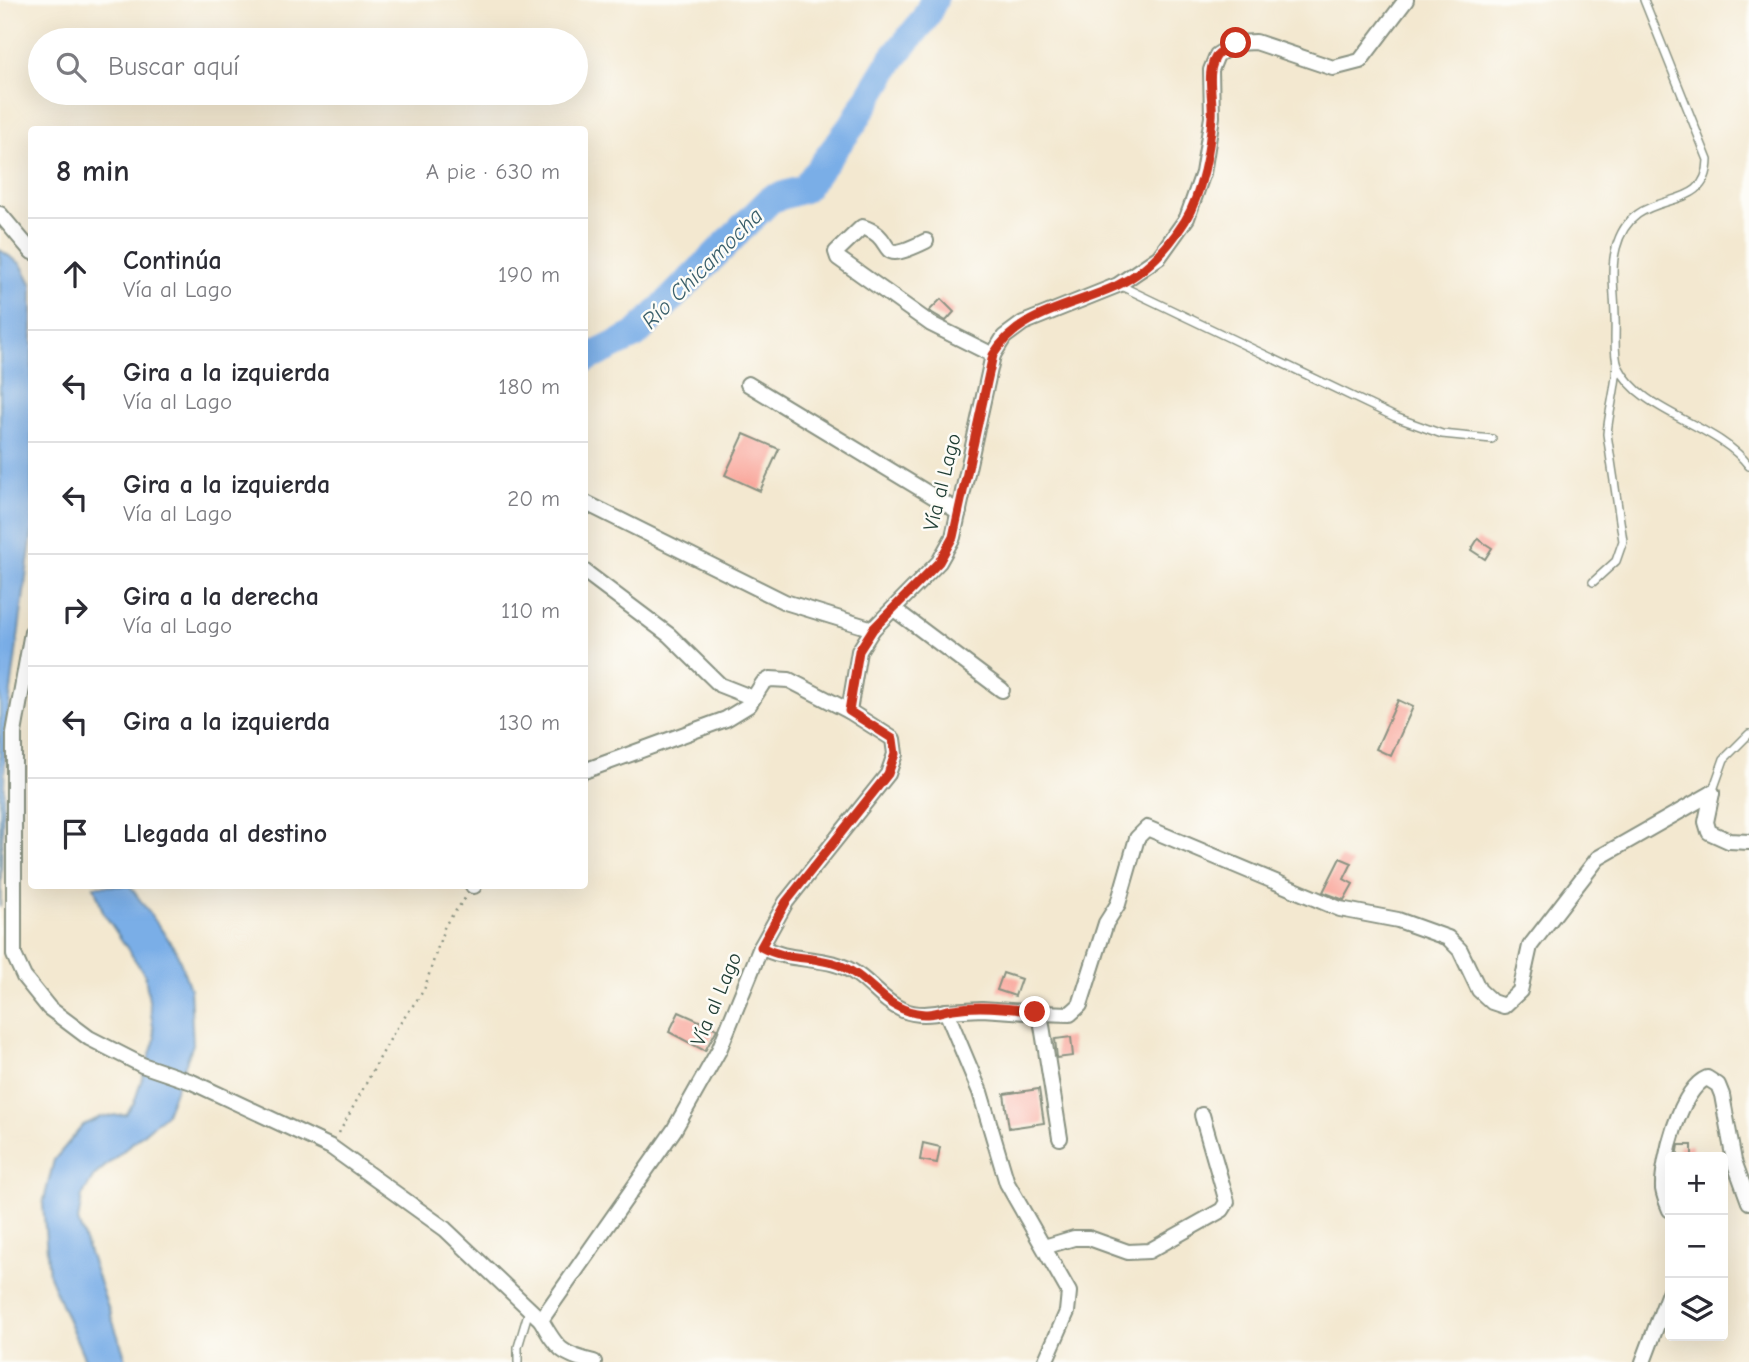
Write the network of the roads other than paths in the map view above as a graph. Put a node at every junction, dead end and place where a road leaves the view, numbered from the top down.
1 (1406, 0) edge
2 (1644, 0) edge
3 (0, 214) edge
4 (926, 241) dead end
5 (28, 247) edge
6 (1118, 285) junction
7 (993, 355) junction
8 (1617, 364) junction
9 (748, 384) dead end
10 (1492, 439) dead end
11 (1749, 466) edge
12 (588, 504) edge
13 (959, 512) junction
14 (588, 574) edge
15 (1593, 582) dead end
16 (894, 609) junction
17 (873, 629) junction
18 (28, 654) edge
19 (1002, 690) dead end
20 (753, 698) junction
21 (849, 711) junction
22 (1749, 734) edge
23 (588, 770) edge
24 (1712, 793) junction
25 (1749, 842) edge
26 (761, 947) junction
27 (946, 1011) junction
28 (1040, 1013) junction
29 (1202, 1115) dead end
30 (1059, 1138) dead end
31 (1668, 1152) edge
32 (1665, 1174) edge
33 (1665, 1194) edge
34 (1749, 1202) edge
35 (1044, 1247) junction
36 (1665, 1303) edge
37 (529, 1310) junction
38 (541, 1320) junction
39 (518, 1362) edge
40 (594, 1362) edge
41 (1045, 1362) edge
42 (1643, 1362) edge

1 - 6 street, Vía al Lago
2 - 8 lane
3 - 5 street
4 - 7 street
6 - 7 street, Vía al Lago
6 - 10 lane
7 - 13 street, Vía al Lago
8 - 11 lane
8 - 15 lane
9 - 13 street
12 - 17 street
13 - 16 street, Vía al Lago
14 - 20 street
16 - 17 street, Vía al Lago
16 - 19 street
17 - 21 street, Vía al Lago
18 - 37 street
20 - 21 street
20 - 23 street
21 - 26 street, Vía al Lago
22 - 24 lane
24 - 25 street
24 - 28 street
26 - 27 street
26 - 38 street, Vía al Lago
27 - 28 street
27 - 35 street
28 - 30 street
29 - 35 street
31 - 34 street
32 - 33 street
35 - 41 street
36 - 42 street
37 - 38 street
37 - 39 lane
38 - 40 street

